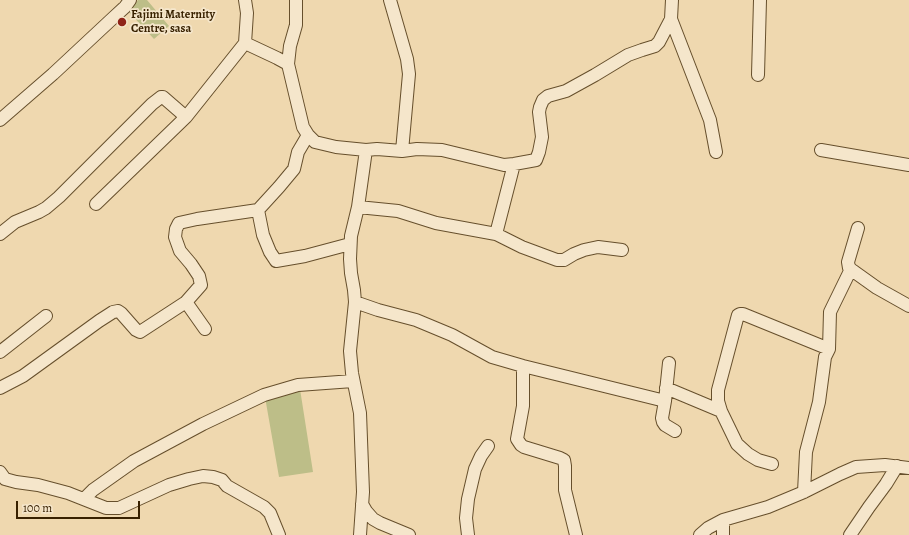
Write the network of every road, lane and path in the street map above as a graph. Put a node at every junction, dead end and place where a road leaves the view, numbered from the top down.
1 (130, 0) edge
2 (245, 0) edge
3 (296, 0) edge
4 (390, 0) edge
5 (672, 0) edge
6 (760, 0) edge
7 (671, 19) junction
8 (245, 43) junction
9 (288, 64) junction
10 (758, 75) dead end
11 (186, 117) junction
12 (0, 120) edge
13 (308, 135) junction
14 (366, 150) junction
15 (402, 150) junction
16 (821, 150) dead end
17 (716, 152) dead end
18 (514, 164) junction
19 (909, 165) edge
20 (96, 204) dead end
21 (358, 207) junction
22 (258, 210) junction
23 (858, 228) dead end
24 (0, 234) edge
25 (496, 234) junction
26 (350, 244) junction
27 (622, 250) dead end
28 (851, 269) junction
29 (186, 302) junction
30 (355, 302) junction
31 (909, 306) edge
32 (46, 316) dead end
33 (205, 330) dead end
34 (829, 349) junction
35 (0, 352) edge
36 (669, 363) dead end
37 (523, 366) junction
38 (354, 381) junction
39 (0, 388) edge
40 (666, 388) junction
41 (665, 401) junction
42 (721, 411) junction
43 (675, 432) dead end
44 (488, 446) dead end
45 (772, 464) dead end
46 (897, 466) junction
47 (909, 468) edge
48 (2, 478) edge
49 (804, 492) junction
50 (84, 499) junction
51 (362, 504) junction
52 (723, 520) junction
53 (380, 523) junction
54 (360, 534) edge
55 (279, 535) edge
56 (409, 535) edge
57 (468, 535) edge
58 (576, 535) edge
59 (700, 535) edge
60 (723, 535) edge
61 (850, 535) edge

1 - 12 street
2 - 8 street
3 - 9 street
4 - 15 street
5 - 7 street
6 - 10 street
7 - 17 street
7 - 18 street
8 - 9 street
8 - 11 street
9 - 13 street
11 - 20 street
11 - 24 street
13 - 14 street
13 - 22 street
14 - 15 street
14 - 21 street
15 - 18 street
16 - 19 street
18 - 25 street
21 - 25 street
21 - 26 street
22 - 26 street
22 - 29 street
23 - 28 street
25 - 27 street
26 - 30 street
28 - 31 street
28 - 34 street
29 - 33 street
29 - 39 street
30 - 37 street
30 - 38 street
32 - 35 street
34 - 42 street
34 - 49 street
36 - 40 street
37 - 41 street
37 - 58 street
38 - 50 street
38 - 51 street
40 - 41 street
40 - 42 street
41 - 43 street
42 - 45 street
44 - 57 street
46 - 47 street
46 - 49 street
46 - 61 street
48 - 50 street
49 - 52 street
50 - 55 street
51 - 53 street
51 - 54 street
52 - 59 street
52 - 60 street
53 - 54 street
53 - 56 street

